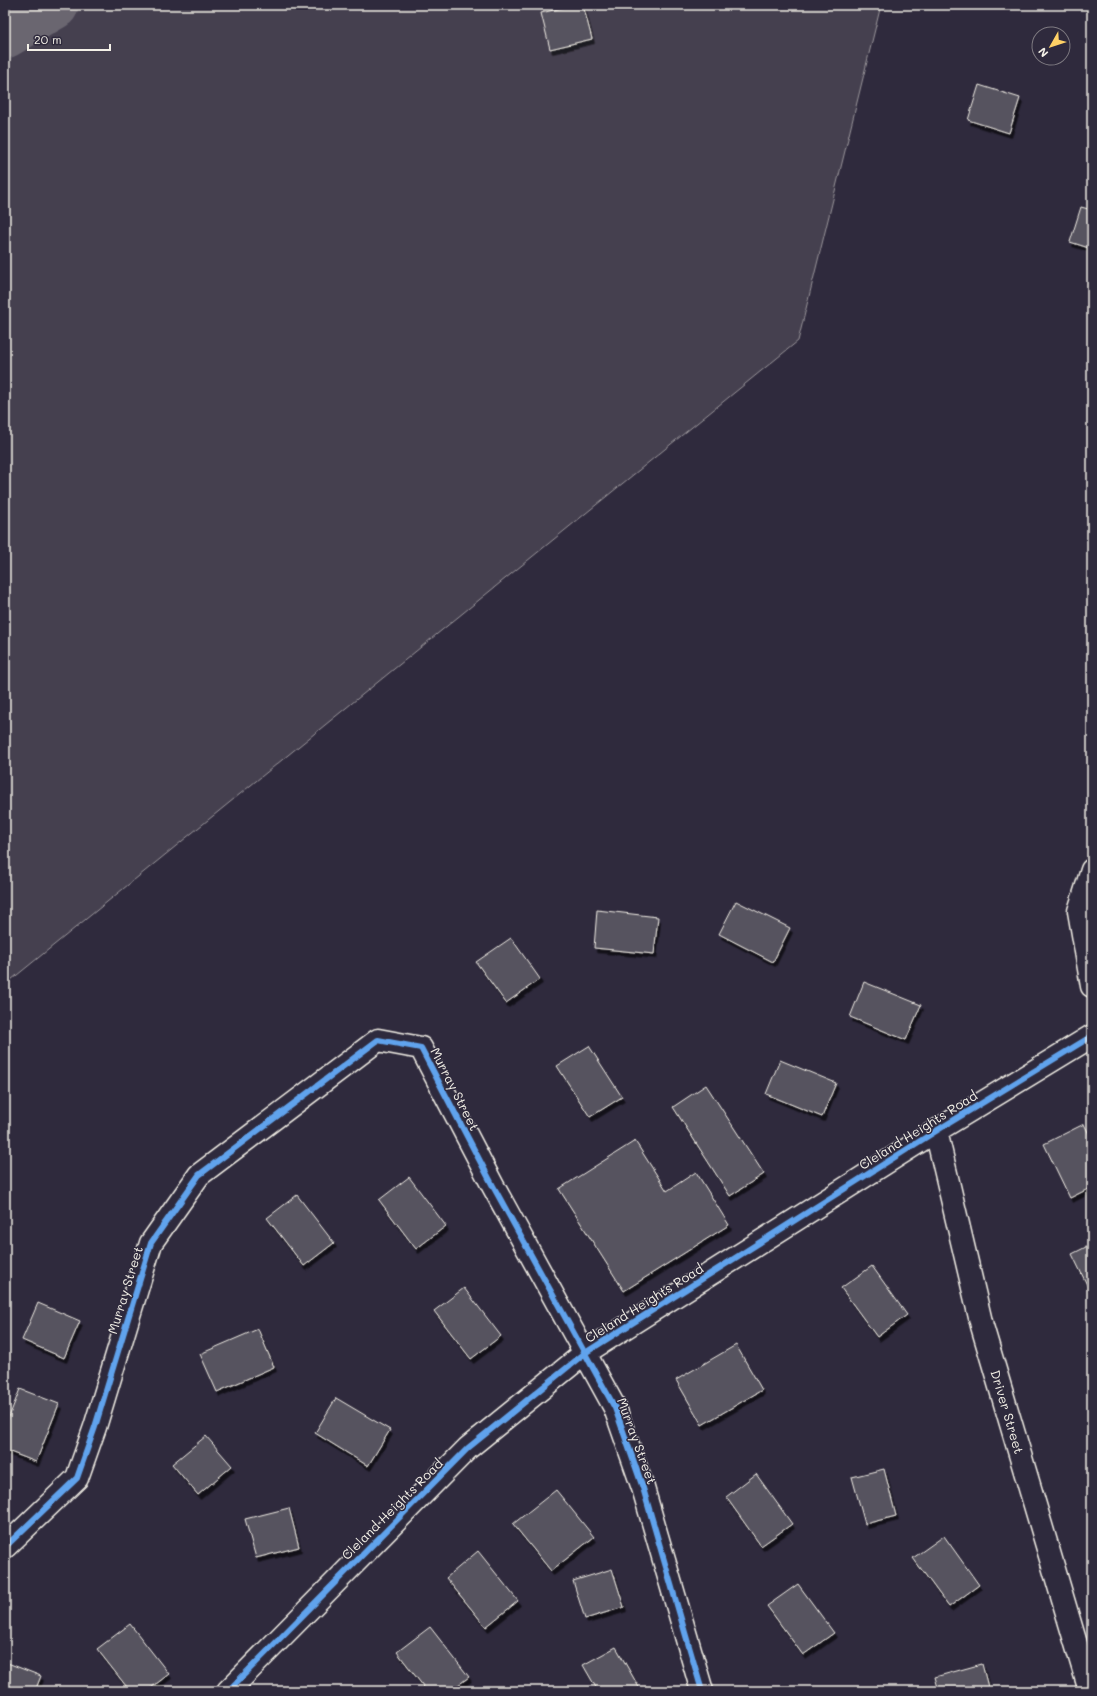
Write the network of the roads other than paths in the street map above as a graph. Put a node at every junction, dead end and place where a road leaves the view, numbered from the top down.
1 (1092, 870) edge
2 (1092, 986) edge
3 (1092, 1036) edge
4 (936, 1131) junction
5 (585, 1353) junction
6 (5, 1547) edge
7 (228, 1691) edge
8 (702, 1691) edge
9 (1090, 1691) edge

1 - 2 street
3 - 4 street, Cleland Heights Road
4 - 5 street, Cleland Heights Road
4 - 9 street, Driver Street
5 - 6 street, Murray Street
5 - 7 street, Cleland Heights Road
5 - 8 street, Murray Street

